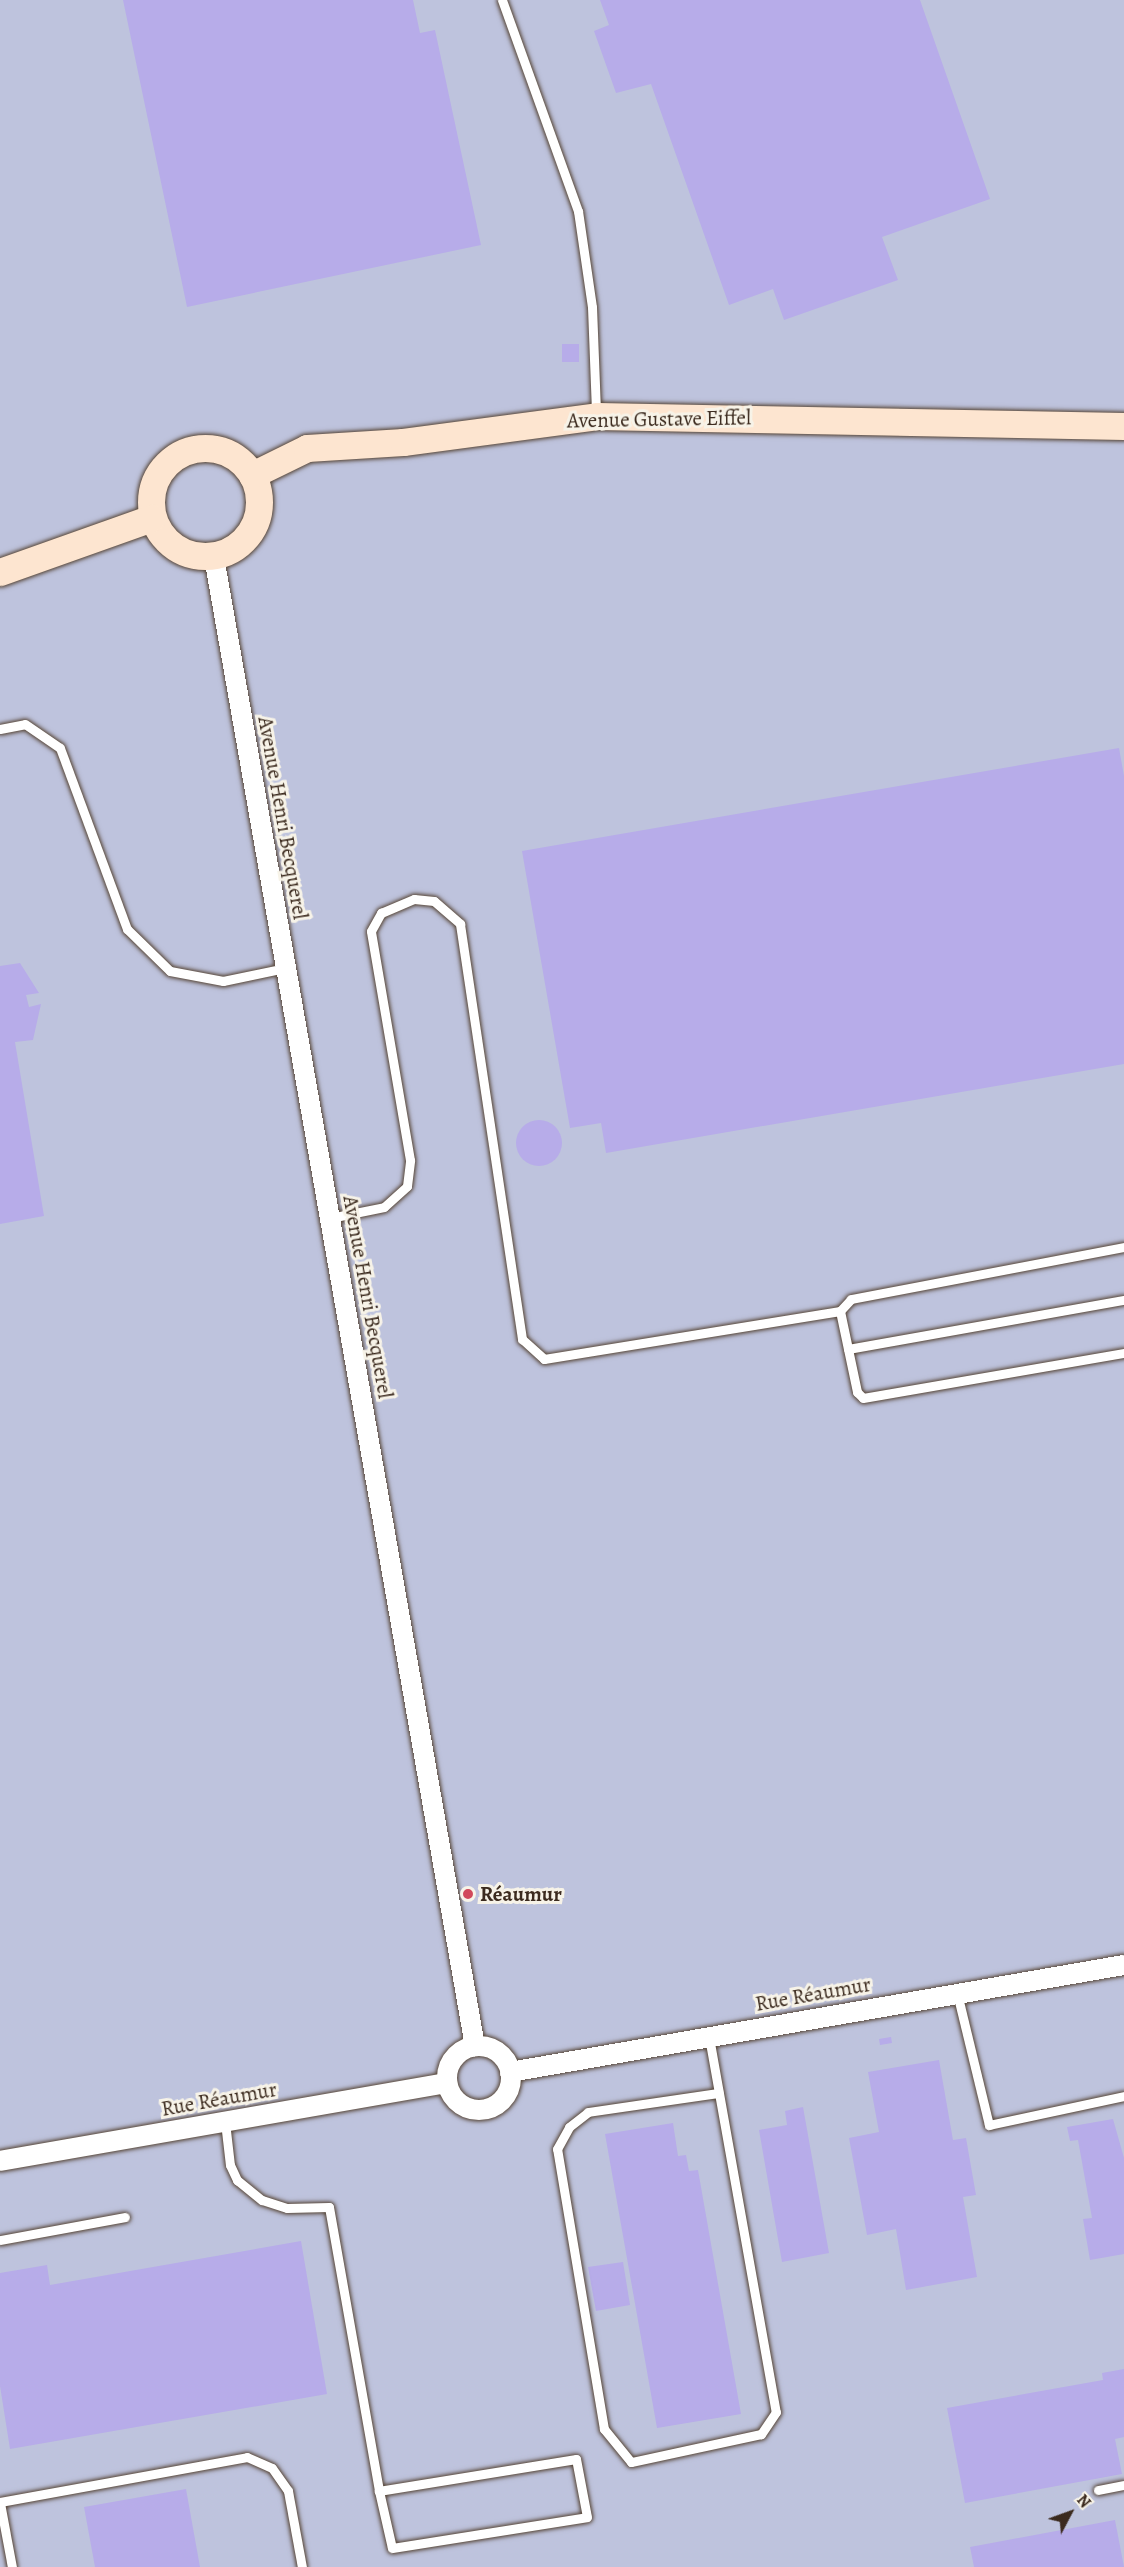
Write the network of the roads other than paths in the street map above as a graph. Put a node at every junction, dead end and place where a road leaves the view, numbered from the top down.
1 (502, 0) edge
2 (1124, 406) edge
3 (597, 416) junction
4 (1001, 423) junction
5 (1124, 426) edge
6 (252, 475) junction
7 (152, 518) junction
8 (214, 557) junction
9 (0, 572) edge
10 (0, 729) edge
11 (285, 968) junction
12 (330, 1218) junction
13 (1124, 1247) edge
14 (1124, 1300) edge
15 (840, 1311) junction
16 (848, 1349) junction
17 (1124, 1353) edge
18 (1124, 1965) edge
19 (957, 1993) junction
20 (710, 2037) junction
21 (475, 2046) junction
22 (510, 2072) junction
23 (447, 2083) junction
24 (719, 2092) junction
25 (1124, 2096) edge
26 (225, 2122) junction
27 (0, 2162) edge
28 (125, 2217) dead end
29 (0, 2240) edge
30 (1124, 2485) edge
31 (1098, 2490) dead end
32 (379, 2491) junction
33 (0, 2502) edge
34 (12, 2567) edge
35 (302, 2567) edge

1 - 3 lane
2 - 4 street, Avenue Gustave Eiffel
3 - 4 street, Avenue Gustave Eiffel
3 - 6 street, Avenue Gustave Eiffel
4 - 5 street, Avenue Gustave Eiffel
6 - 7 street
6 - 8 street
7 - 8 street
7 - 9 street
8 - 11 street, Avenue Henri Becquerel
10 - 11 lane
11 - 12 street, Avenue Henri Becquerel
12 - 15 lane
12 - 21 street, Avenue Henri Becquerel
13 - 15 lane
14 - 16 lane
15 - 16 lane
16 - 17 lane
18 - 19 street, Rue Réaumur
19 - 20 street, Rue Réaumur
19 - 25 lane
20 - 22 street, Rue Réaumur
20 - 24 lane
21 - 22 street
21 - 23 street
22 - 23 street
23 - 26 street, Rue Réaumur
24 - 24 lane
26 - 27 street, Rue Réaumur
26 - 32 lane
28 - 29 lane
30 - 31 lane
32 - 32 lane
33 - 34 lane
33 - 35 lane

